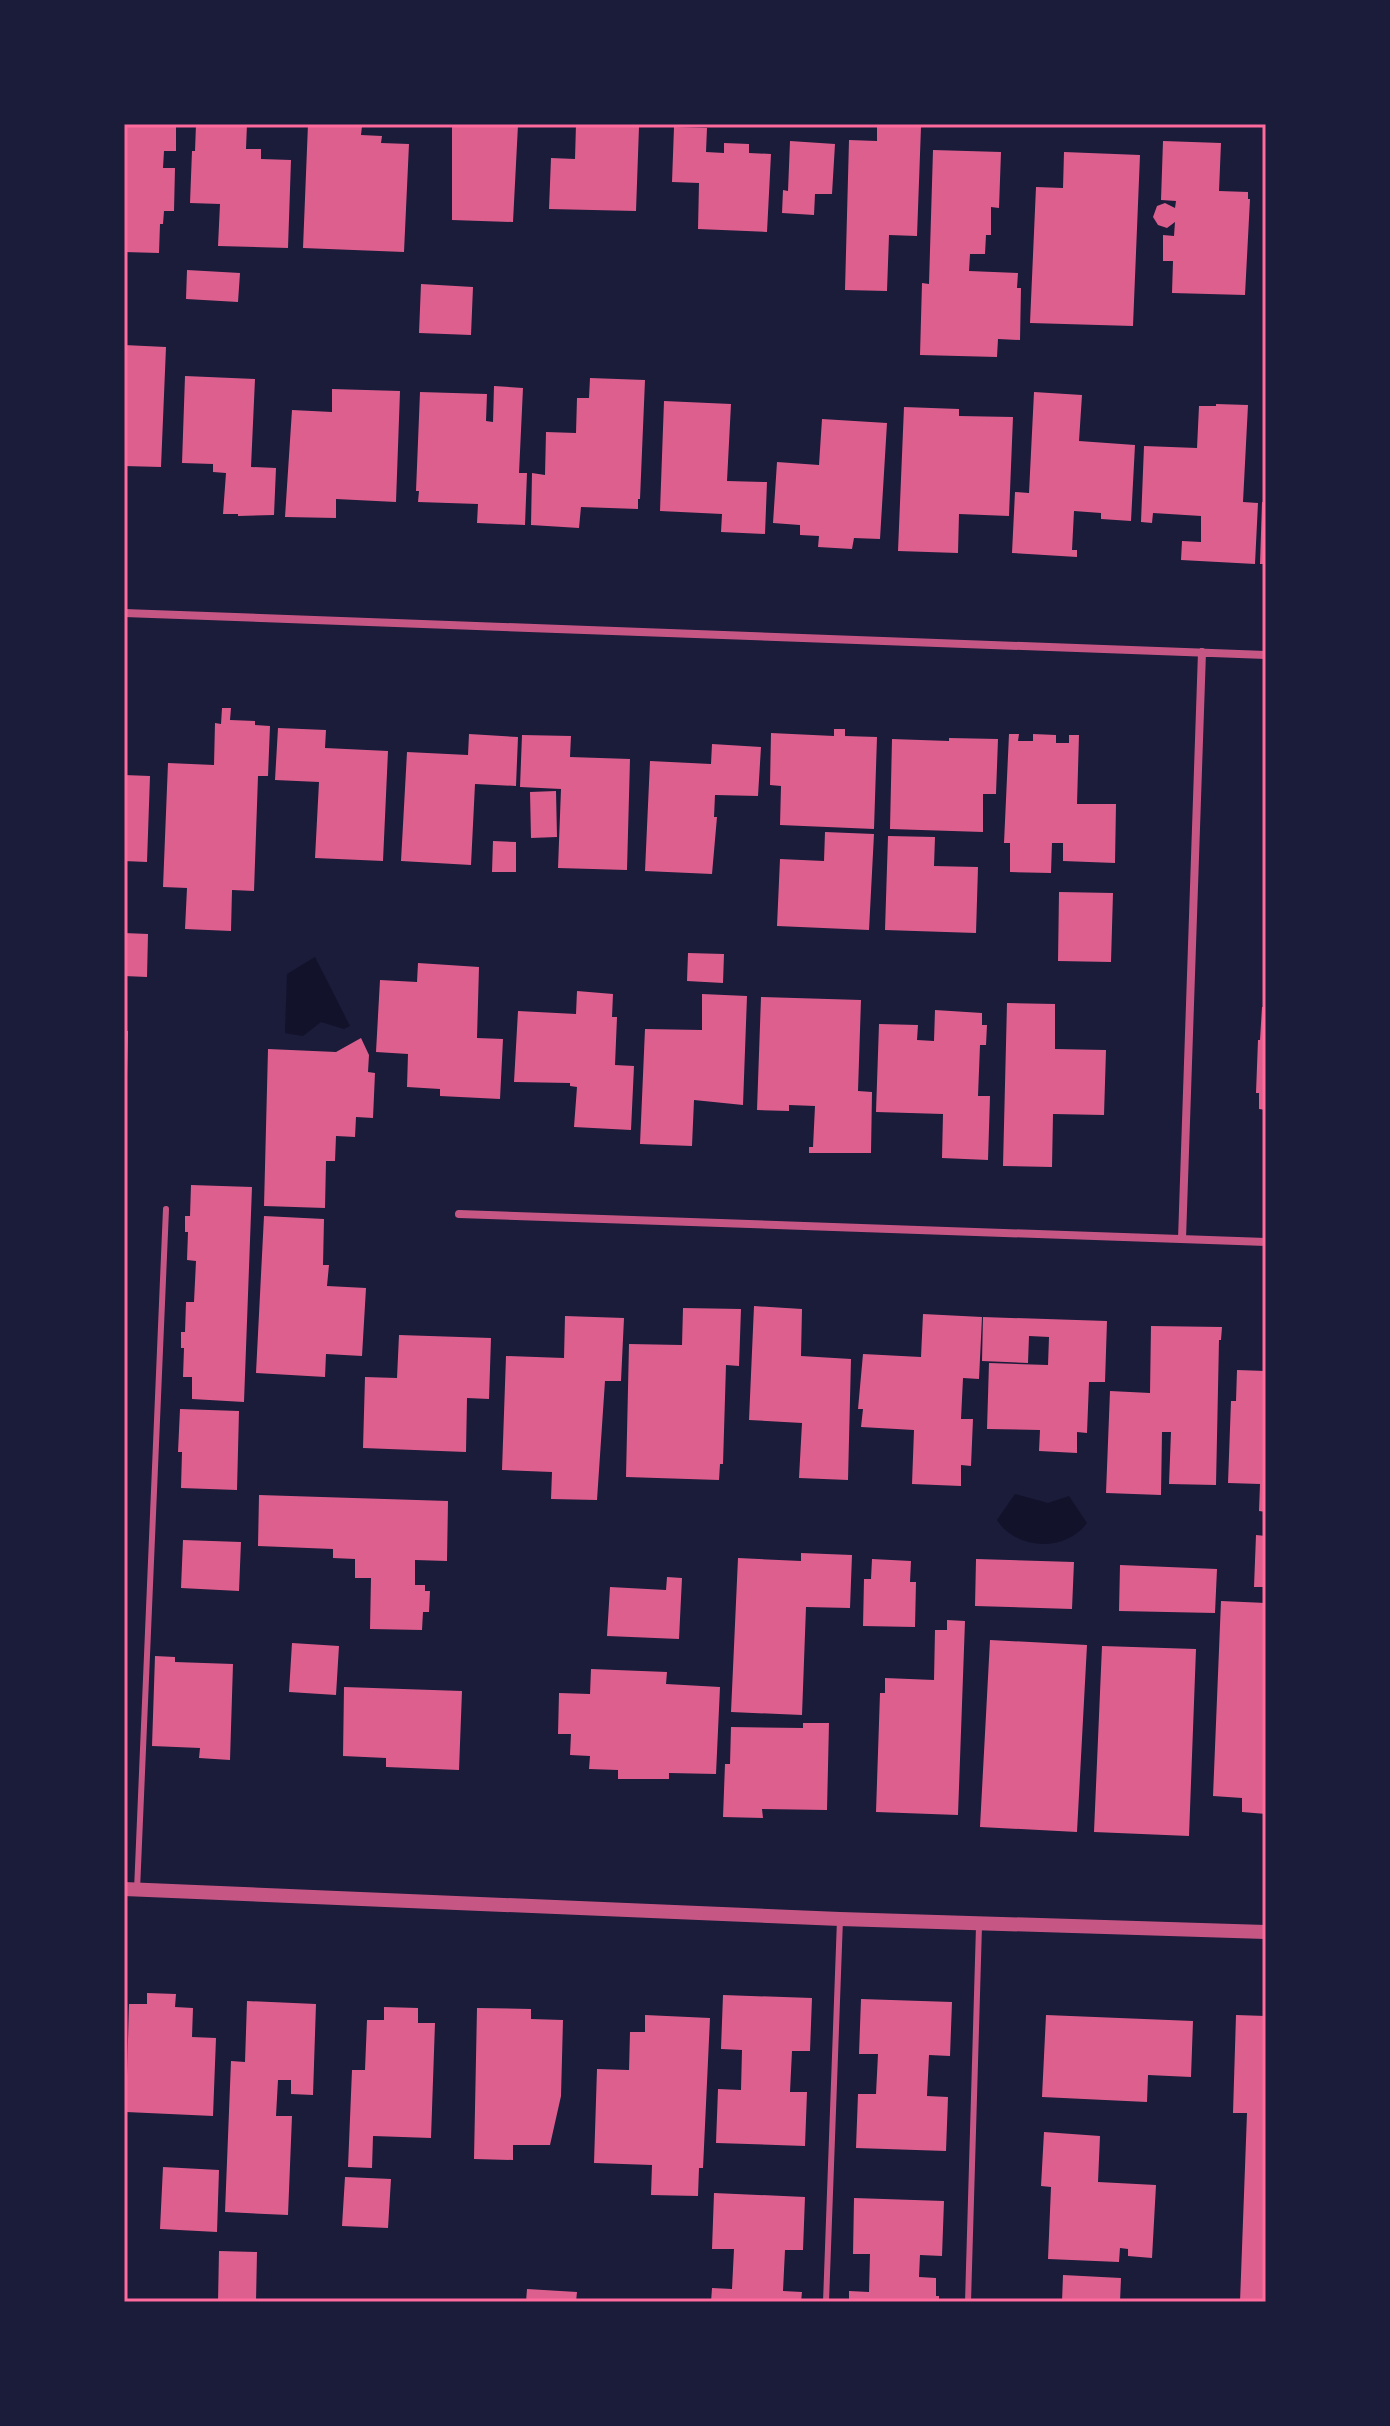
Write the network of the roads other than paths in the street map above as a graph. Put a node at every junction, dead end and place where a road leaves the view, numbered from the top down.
1 (124, 613) edge
2 (1202, 652) junction
3 (1266, 655) edge
4 (166, 1209) dead end
5 (459, 1214) dead end
6 (1182, 1239) junction
7 (1266, 1242) edge
8 (130, 1890) edge
9 (840, 1919) junction
10 (979, 1922) junction
11 (1266, 1932) edge
12 (826, 2302) edge
13 (968, 2302) edge

1 - 2 street
2 - 3 street
2 - 6 street
4 - 8 lane
5 - 6 street
6 - 7 street
8 - 9 street
9 - 10 street
9 - 12 lane
10 - 11 street
10 - 13 lane

